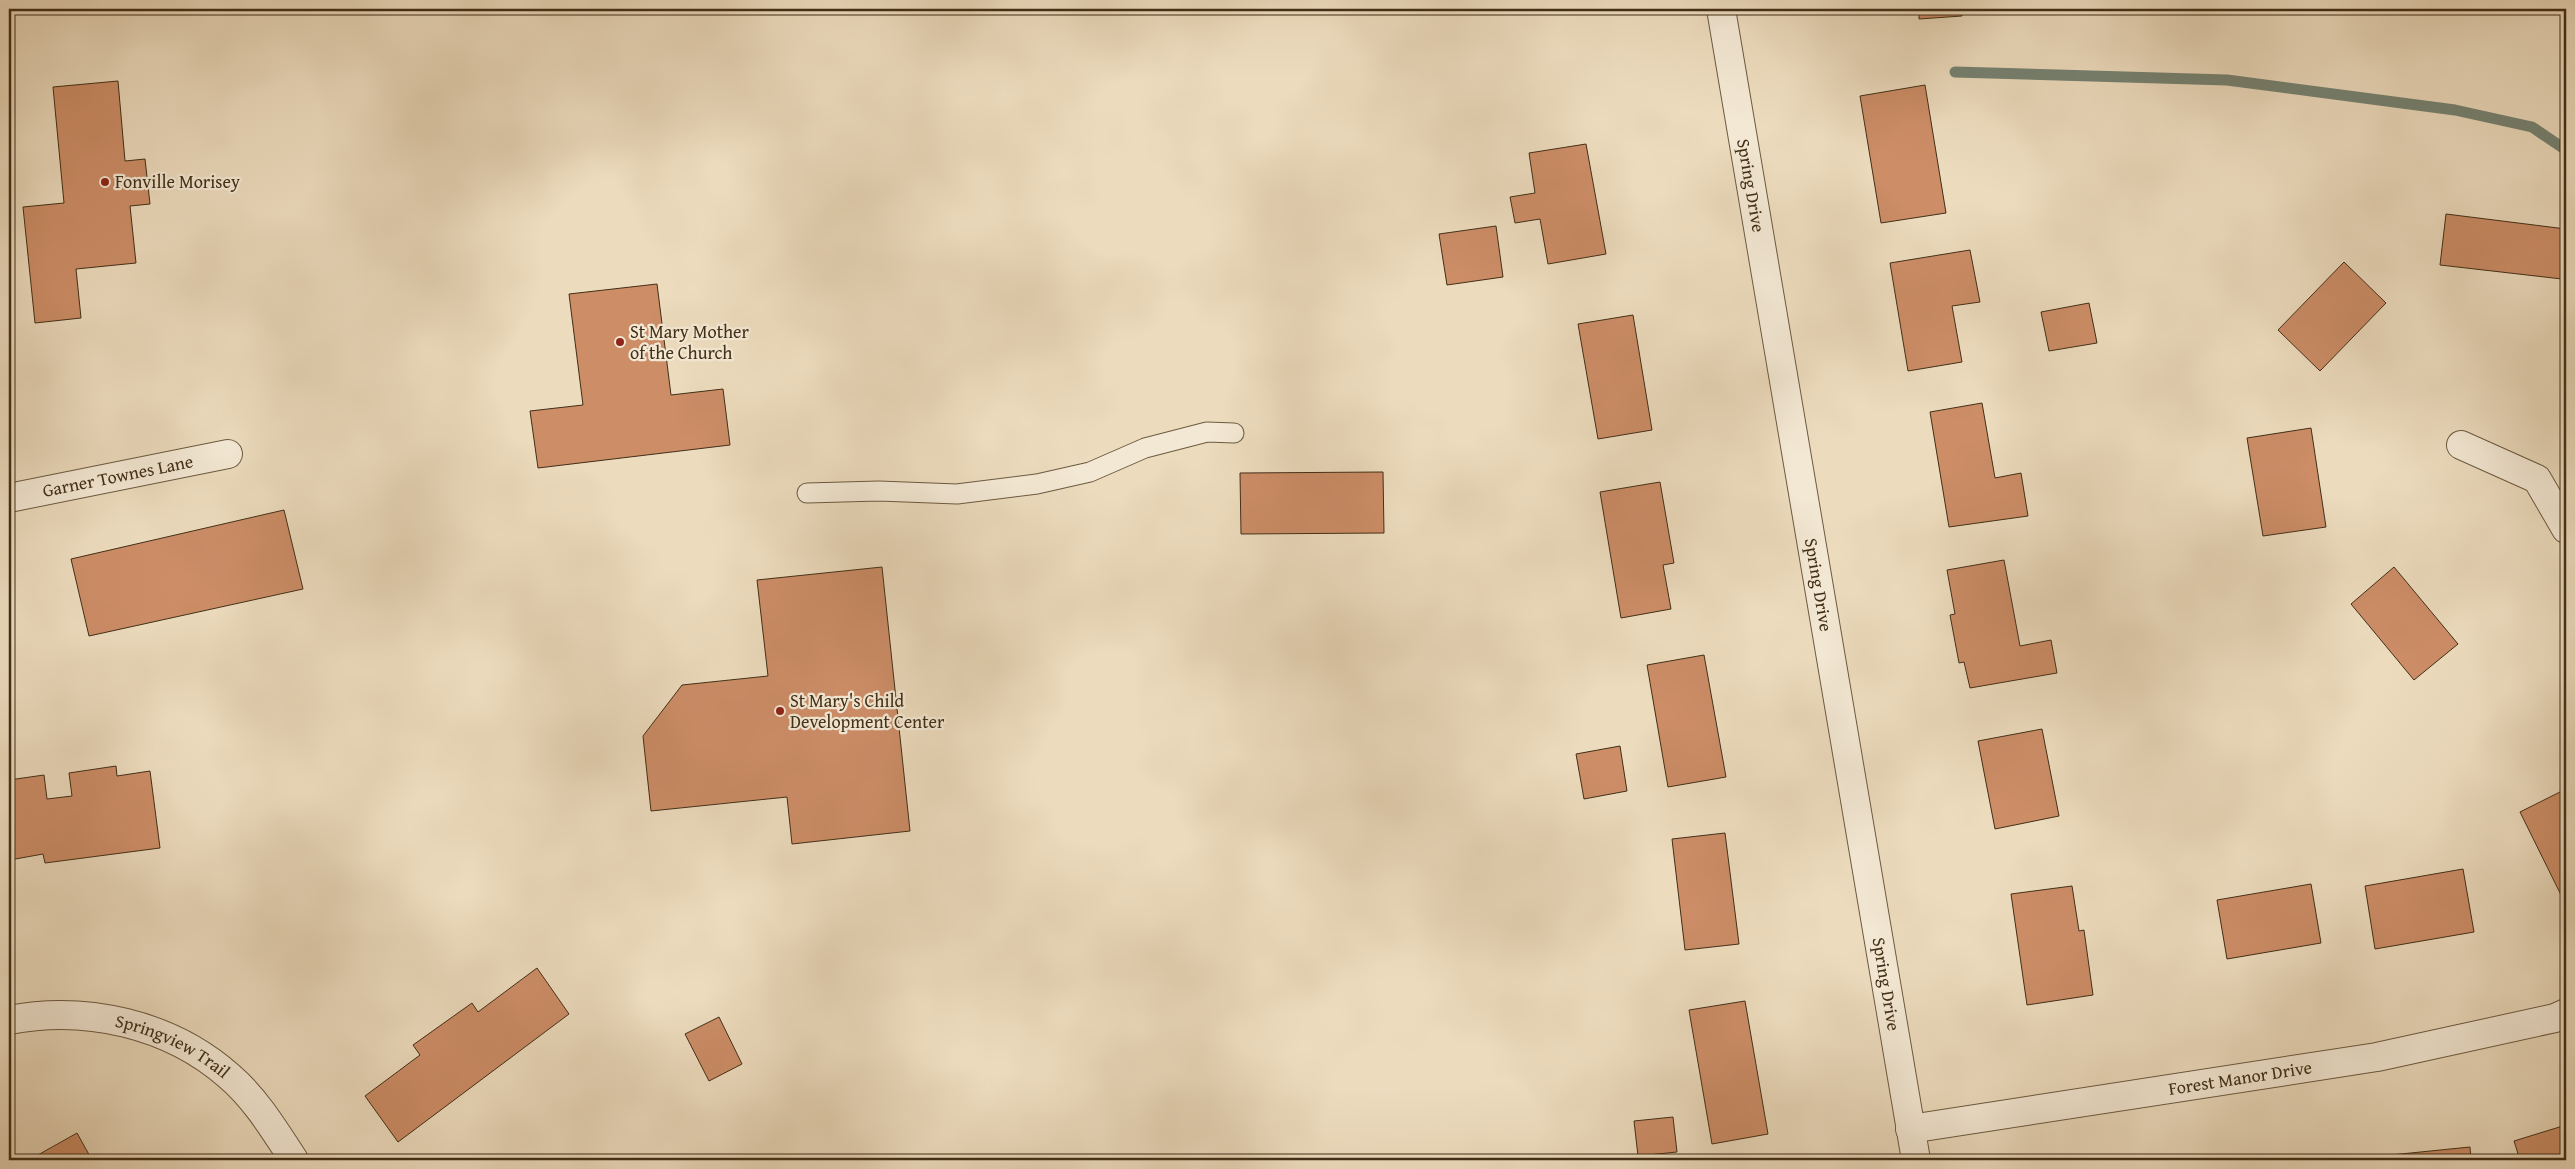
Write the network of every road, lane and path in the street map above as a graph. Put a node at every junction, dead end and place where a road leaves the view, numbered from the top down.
1 (1721, 9) edge
2 (1234, 433) dead end
3 (2460, 445) dead end
4 (228, 454) dead end
5 (807, 493) dead end
6 (9, 498) edge
7 (2566, 529) edge
8 (2566, 1013) edge
9 (9, 1020) edge
10 (1910, 1129) junction
11 (294, 1160) edge
12 (1916, 1160) edge

1 - 10 street, Spring Drive
2 - 5 lane
3 - 7 street
4 - 6 street, Garner Townes Lane
8 - 10 street, Forest Manor Drive
9 - 11 street, Springview Trail
10 - 12 street, Spring Drive

